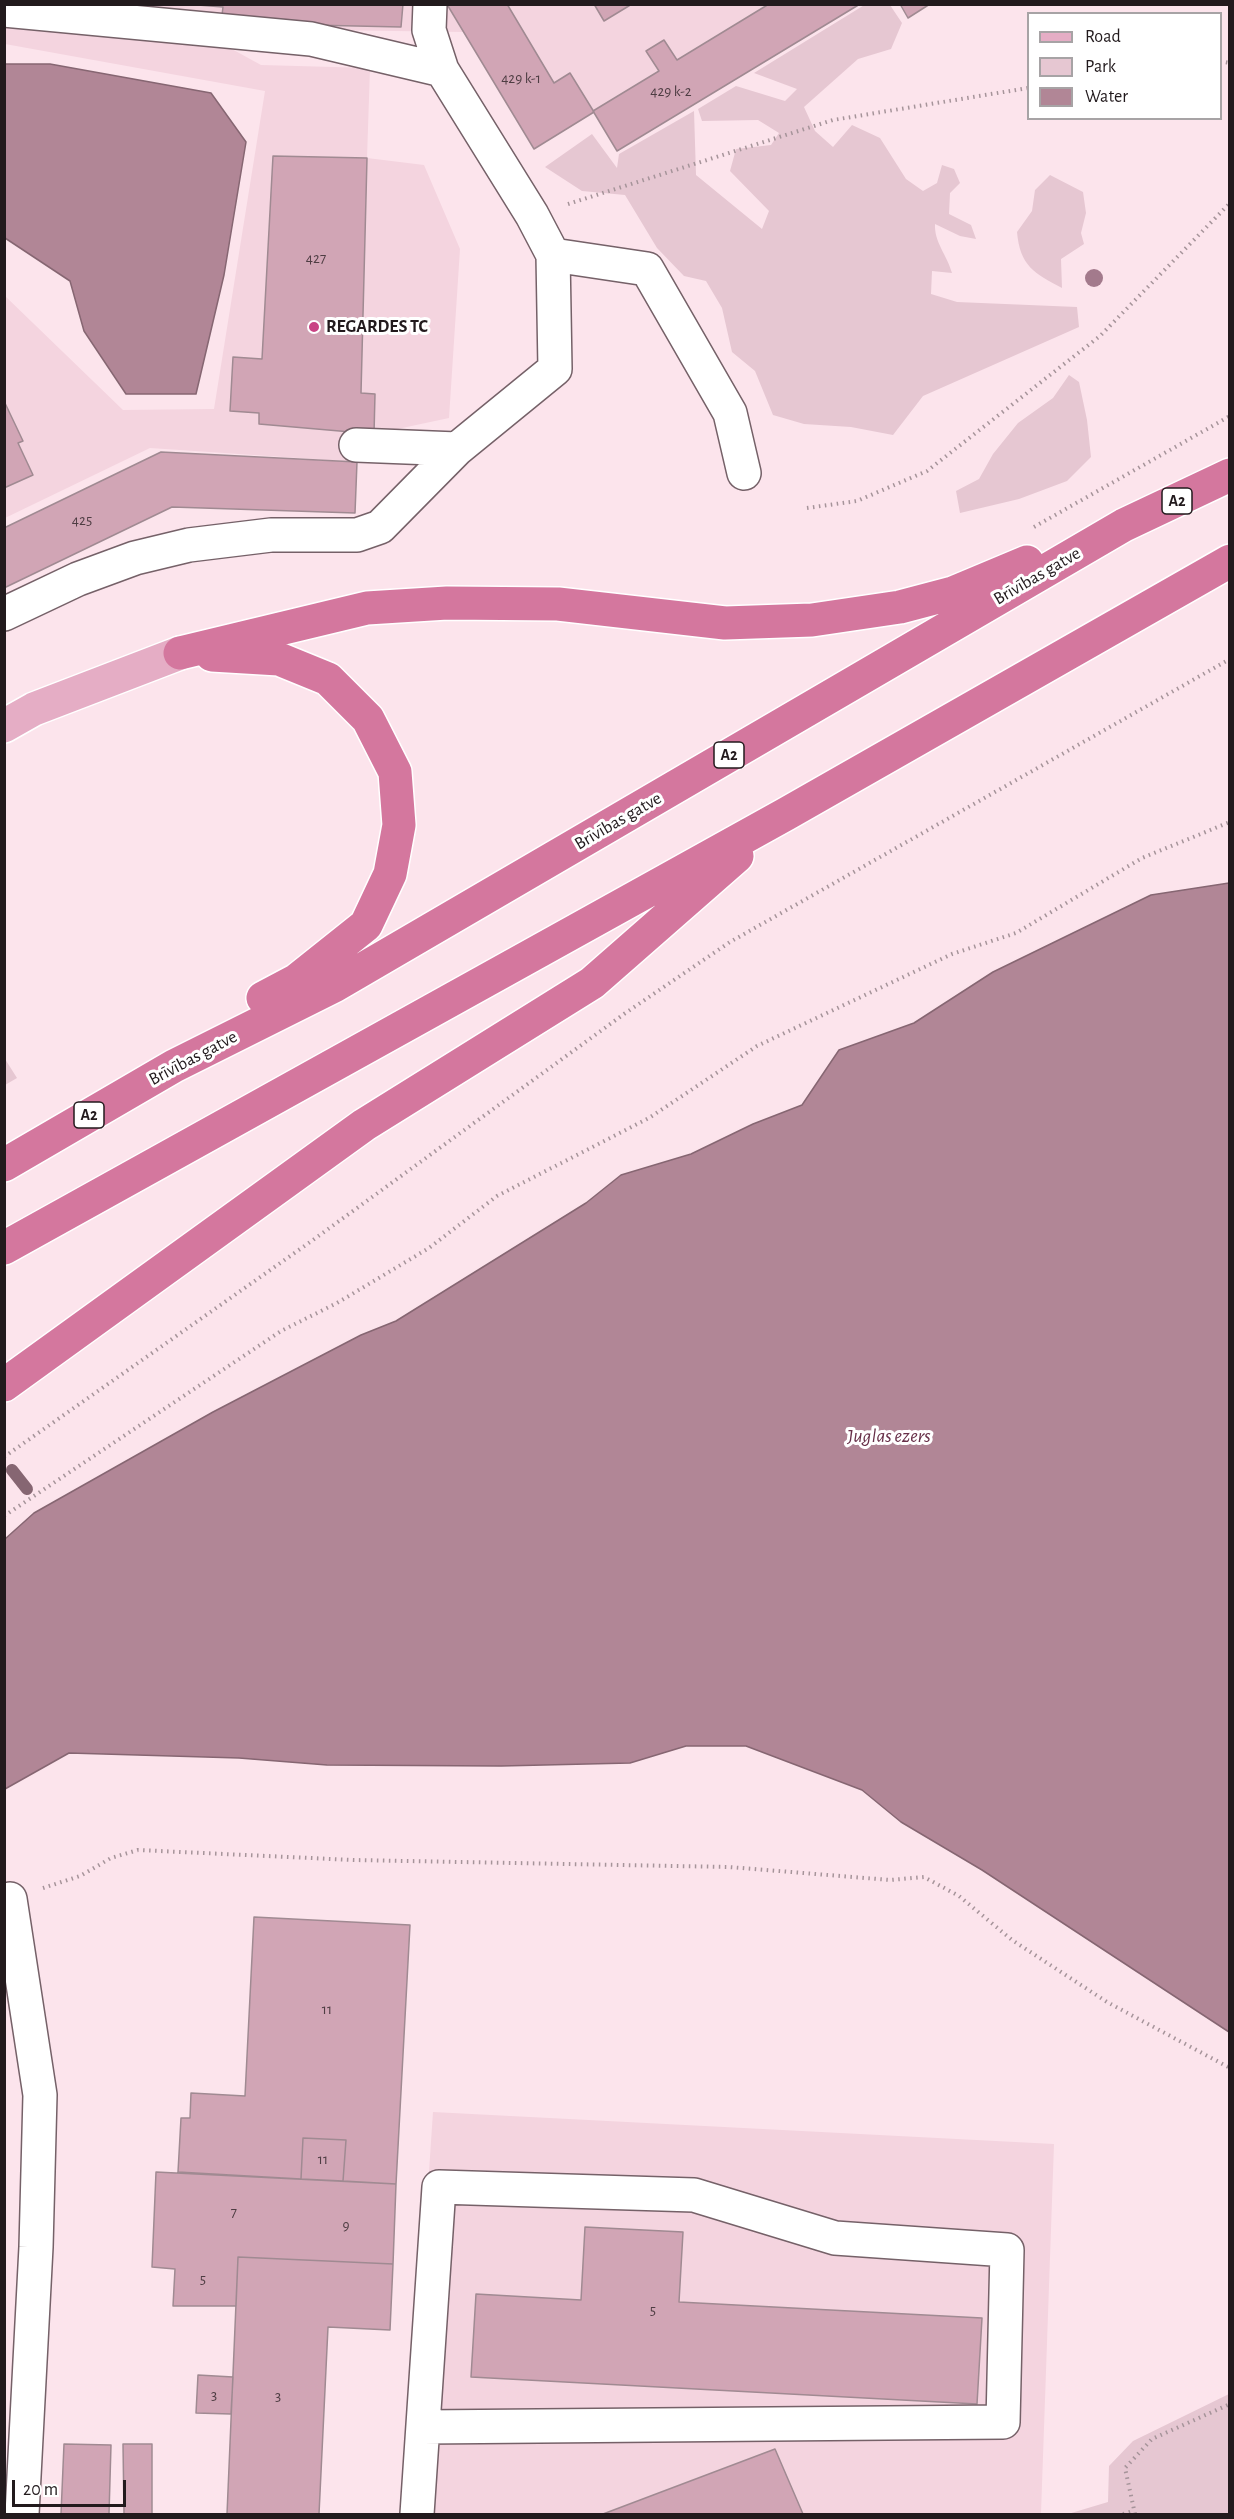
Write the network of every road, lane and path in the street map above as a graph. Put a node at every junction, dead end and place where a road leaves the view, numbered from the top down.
1 (430, 4) edge
2 (4, 10) edge
3 (442, 70) junction
4 (1027, 88) edge
5 (1230, 203) edge
6 (532, 215) junction
7 (553, 255) junction
8 (1230, 416) edge
9 (356, 445) dead end
10 (458, 449) junction
11 (744, 473) dead end
12 (1230, 475) edge
13 (807, 508) dead end
14 (1124, 525) junction
15 (1023, 533) dead end
16 (1230, 561) edge
17 (4, 614) edge
18 (180, 653) junction
19 (1230, 659) edge
20 (4, 726) edge
21 (786, 814) junction
22 (1230, 822) edge
23 (174, 1066) junction
24 (4, 1165) edge
25 (4, 1248) edge
26 (4, 1385) edge
27 (4, 1457) edge
28 (4, 1516) edge
29 (10, 1899) joint
30 (1230, 2068) edge
31 (1230, 2404) edge
32 (423, 2427) junction
33 (1134, 2513) edge
34 (22, 2514) edge
35 (417, 2514) edge
36 (1124, 2514) edge

1 - 3 street
2 - 3 street
3 - 6 street
4 - 6 path
5 - 13 path
6 - 7 street
7 - 10 street
7 - 11 street
8 - 15 path
9 - 10 street
10 - 17 street
12 - 14 highway, Brīvības gatve / A2
14 - 18 highway
14 - 23 highway, Brīvības gatve / A2
16 - 21 highway
18 - 20 main road
18 - 23 highway
19 - 27 path
21 - 25 highway
21 - 26 highway
22 - 28 path
23 - 24 highway, Brīvības gatve / A2
29 - 30 path
29 - 34 street
31 - 33 path
32 - 32 street
32 - 35 street
33 - 36 path

